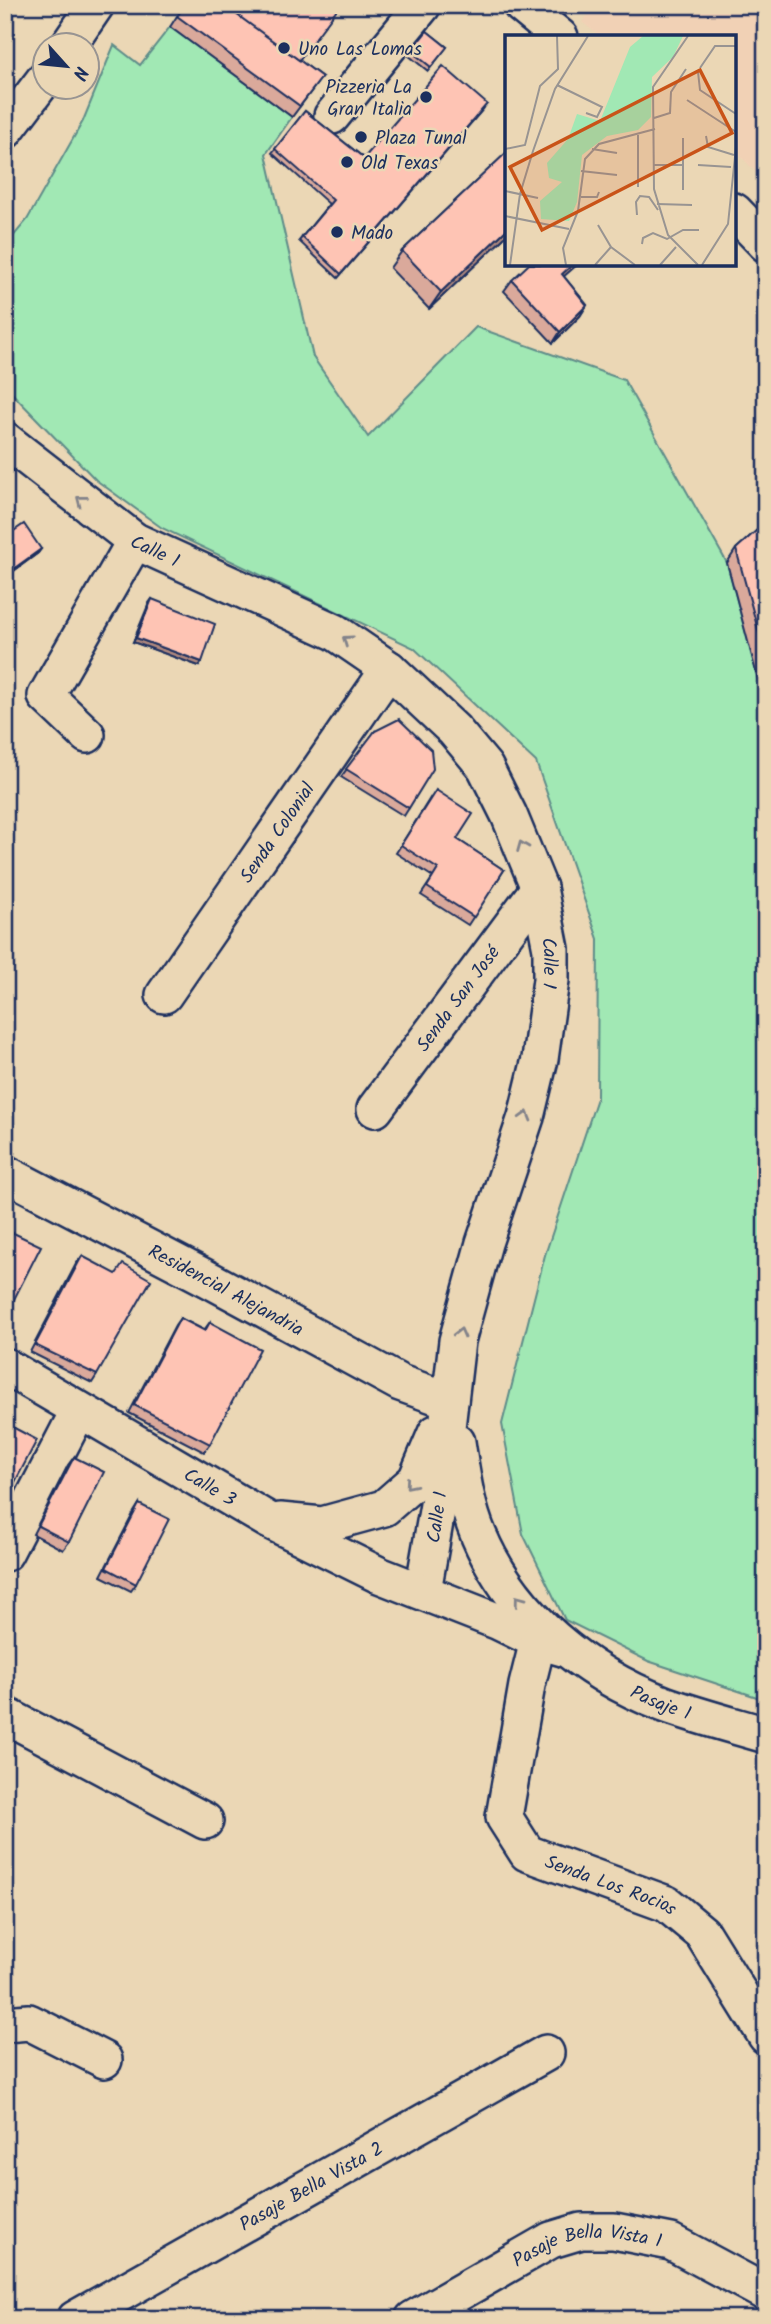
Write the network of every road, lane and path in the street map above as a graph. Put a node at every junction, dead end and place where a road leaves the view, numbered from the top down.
1 (96, 5) edge
2 (424, 5) edge
3 (521, 5) edge
4 (78, 32) edge
5 (558, 35) edge
6 (32, 95) edge
7 (332, 116) dead end
8 (5, 131) edge
9 (736, 213) edge
10 (766, 244) edge
11 (5, 440) edge
12 (135, 541) junction
13 (389, 669) junction
14 (87, 735) dead end
15 (539, 888) junction
16 (164, 995) dead end
17 (375, 1109) dead end
18 (5, 1173) edge
19 (5, 1366) edge
20 (450, 1401) junction
21 (79, 1410) junction
22 (268, 1520) junction
23 (5, 1553) edge
24 (423, 1591) junction
25 (552, 1645) junction
26 (5, 1716) edge
27 (766, 1735) edge
28 (205, 1821) dead end
29 (5, 2024) edge
30 (766, 2036) edge
31 (546, 2053) dead end
32 (104, 2060) dead end
33 (766, 2294) edge
34 (75, 2319) edge
35 (413, 2319) edge

1 - 4 street
2 - 7 street
3 - 5 street
6 - 8 street
9 - 10 street
12 -> 11 street, Calle 1
13 -> 12 street, Calle 1
12 - 14 street
15 -> 13 street, Calle 1
13 - 16 street, Senda Colonial
15 - 17 street, Senda San José
20 -> 15 street, Calle 1
18 - 20 street, Residencial Alejandria
19 - 21 street, Calle 3
20 -> 22 street
20 - 24 street, Calle 1
25 -> 20 street
21 - 22 street, Calle 3
21 - 23 street
22 - 24 street, Calle 3
24 - 25 street
25 - 27 street, Pasaje 1
25 - 30 street, Senda Los Rocios
26 - 28 street
29 - 32 street
31 - 34 street, Pasaje Bella Vista 2
33 - 35 street, Pasaje Bella Vista 1

